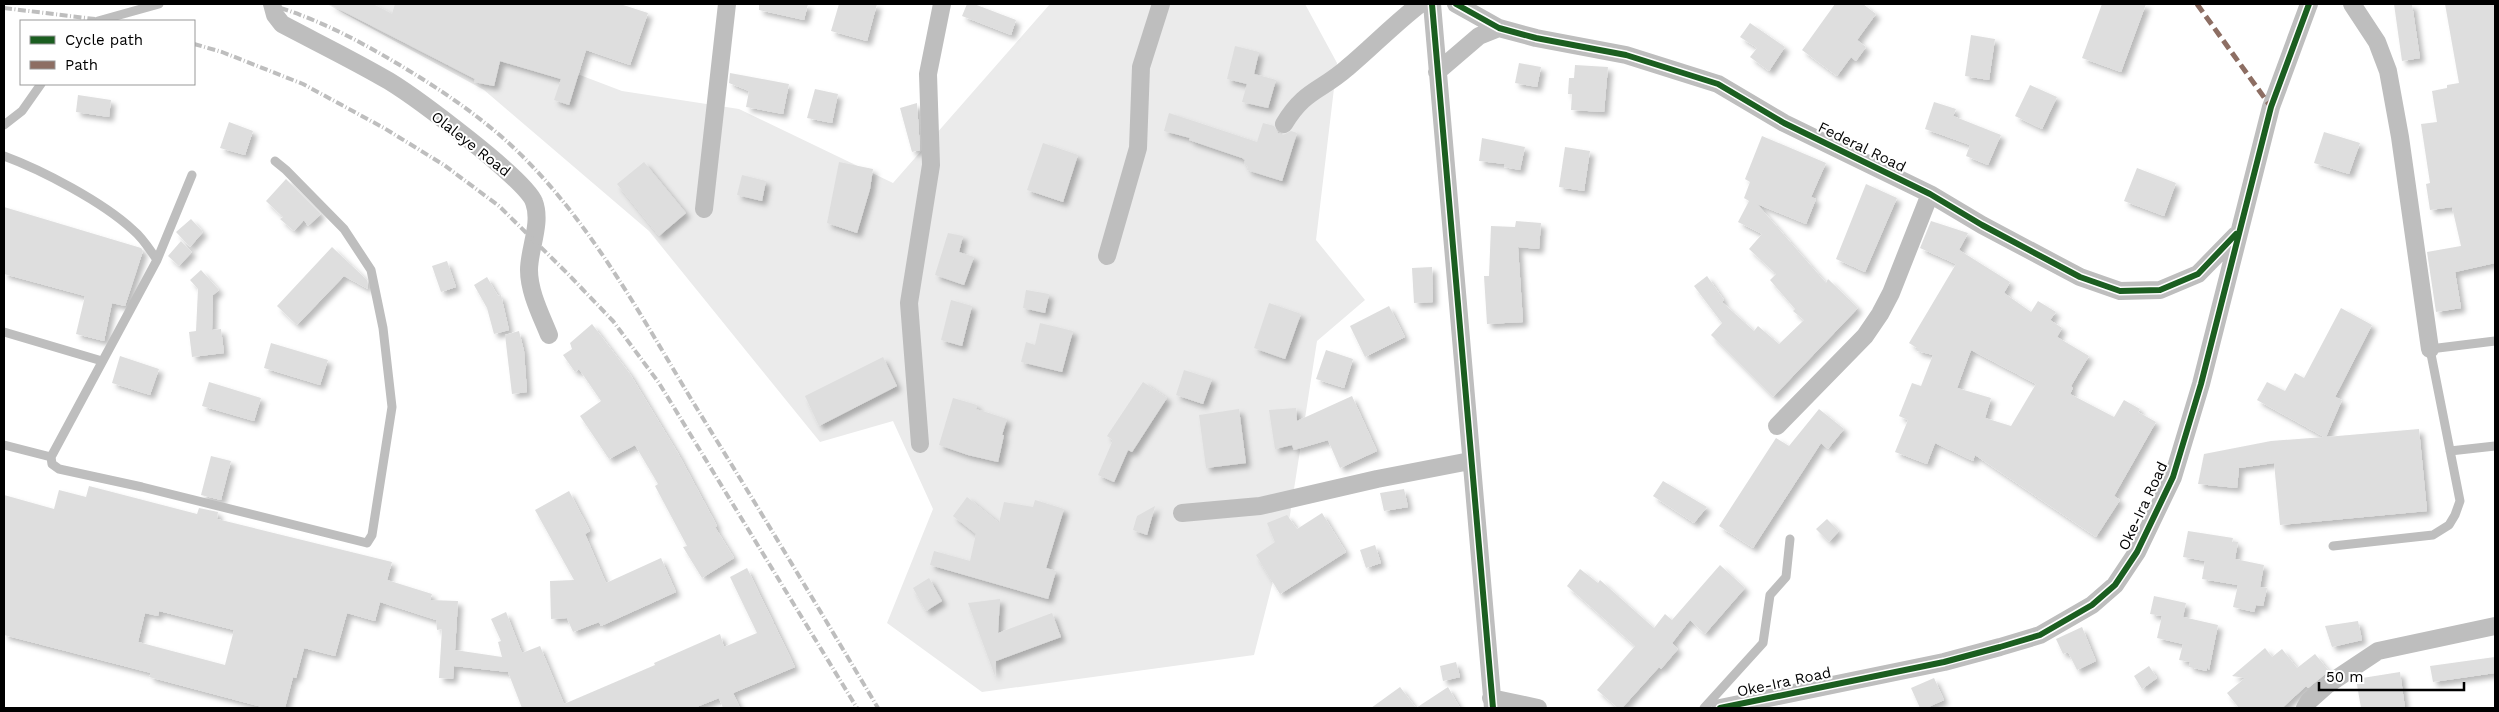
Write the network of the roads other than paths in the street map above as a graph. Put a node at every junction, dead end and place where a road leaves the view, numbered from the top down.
1 (159, 4) edge
2 (272, 4) edge
3 (726, 4) edge
4 (942, 4) edge
5 (1161, 4) edge
6 (1420, 4) edge
7 (1432, 4) edge
8 (1456, 4) edge
9 (2309, 4) edge
10 (2352, 4) edge
11 (102, 20) edge
12 (1499, 28) junction
13 (1437, 72) junction
14 (40, 85) edge
15 (4, 124) edge
16 (1284, 124) dead end
17 (4, 156) edge
18 (275, 161) dead end
19 (192, 175) dead end
20 (1930, 194) junction
21 (704, 209) dead end
22 (2238, 233) junction
23 (1107, 256) dead end
24 (157, 260) junction
25 (4, 332) edge
26 (550, 335) dead end
27 (2495, 341) edge
28 (2430, 349) junction
29 (102, 360) junction
30 (1777, 426) dead end
31 (920, 444) dead end
32 (4, 445) edge
33 (2495, 446) edge
34 (2450, 451) junction
35 (51, 457) junction
36 (1470, 461) junction
37 (1182, 513) dead end
38 (1790, 539) dead end
39 (2333, 546) dead end
40 (2495, 626) edge
41 (1492, 703) edge
42 (1747, 705) edge
43 (1538, 708) edge
44 (1704, 708) edge
45 (1720, 708) edge
46 (2306, 708) edge

1 - 11 lane
2 - 26 street, Olaleye Road
3 - 21 street
4 - 31 street
5 - 23 street
6 - 16 street
7 - 13 street
8 - 12 street, Federal Road
9 - 22 street, Oke-Ira Road
10 - 28 street
12 - 13 street
12 - 20 street, Federal Road
13 - 36 street
14 - 15 lane
17 - 24 lane
18 - 35 lane
19 - 24 lane
20 - 22 street, Federal Road
20 - 30 street
22 - 42 street, Oke-Ira Road
24 - 29 lane
25 - 29 lane
27 - 28 lane
28 - 34 lane
29 - 35 lane
32 - 35 lane
33 - 34 lane
34 - 39 lane
36 - 37 street
36 - 41 street
38 - 44 lane
40 - 46 street
41 - 43 street
42 - 45 street, Oke-Ira Road

